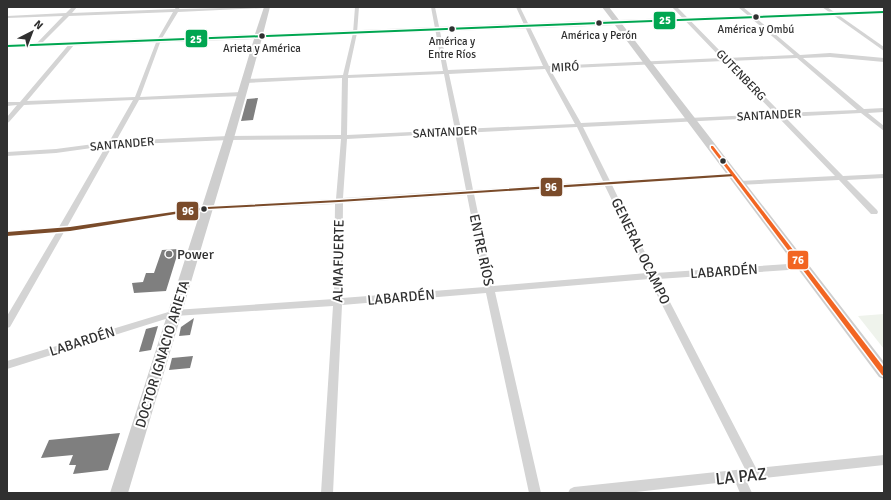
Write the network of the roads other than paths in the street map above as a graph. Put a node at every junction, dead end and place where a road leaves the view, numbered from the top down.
1 (75, 7) edge
2 (263, 7) edge
3 (267, 7) edge
4 (356, 7) edge
5 (433, 7) edge
6 (518, 7) edge
7 (605, 7) edge
8 (674, 7) edge
9 (740, 7) edge
10 (824, 7) edge
11 (177, 9) edge
12 (884, 12) edge
13 (833, 14) junction
14 (68, 15) junction
15 (7, 17) edge
16 (752, 17) junction
17 (686, 20) junction
18 (617, 23) junction
19 (526, 26) junction
20 (438, 29) junction
21 (355, 33) junction
22 (258, 36) junction
23 (159, 40) junction
24 (72, 44) junction
25 (38, 45) junction
26 (7, 46) edge
27 (884, 49) edge
28 (798, 56) junction
29 (726, 60) junction
30 (884, 60) edge
31 (648, 63) junction
32 (547, 68) junction
33 (446, 72) junction
34 (345, 78) junction
35 (245, 81) junction
36 (242, 94) junction
37 (137, 98) junction
38 (22, 103) junction
39 (7, 104) edge
40 (884, 110) edge
41 (863, 111) junction
42 (779, 115) junction
43 (691, 119) junction
44 (7, 121) edge
45 (580, 125) junction
46 (884, 129) edge
47 (458, 132) junction
48 (344, 137) junction
49 (229, 138) junction
50 (112, 143) junction
51 (7, 154) edge
52 (884, 176) edge
53 (840, 178) junction
54 (736, 179) junction
55 (608, 184) junction
56 (470, 193) junction
57 (339, 201) junction
58 (207, 208) junction
59 (874, 212) dead end
60 (61, 230) junction
61 (7, 234) edge
62 (803, 266) junction
63 (652, 276) junction
64 (490, 290) junction
65 (338, 302) junction
66 (175, 313) junction
67 (7, 324) edge
68 (7, 365) edge
69 (884, 373) edge
70 (884, 460) edge
71 (753, 474) junction
72 (738, 476) junction
73 (119, 493) edge
74 (327, 493) edge
75 (535, 493) edge
76 (574, 493) edge
77 (746, 493) edge

1 - 14 street
2 - 11 street
3 - 22 street, DOCTOR IGNACIO ARIETA
4 - 21 street, ALMAFUERTE
5 - 20 street, ENTRE RÍOS
6 - 19 street, GENERAL OCAMPO
7 - 18 street
8 - 17 street, GUTENBERG
9 - 16 street
10 - 13 street
11 - 14 street
11 - 23 street
12 - 13 street
13 - 16 street
13 - 27 street
14 - 15 street
14 - 25 street
16 - 17 street
16 - 28 street
17 - 18 street
17 - 29 street, GUTENBERG
18 - 19 street
18 - 31 street
19 - 20 street
19 - 32 street, GENERAL OCAMPO
20 - 21 street
20 - 33 street, ENTRE RÍOS
21 - 22 street
21 - 34 street, ALMAFUERTE
22 - 23 street
22 - 35 street, DOCTOR IGNACIO ARIETA
23 - 24 street
23 - 37 street
24 - 25 street
24 - 38 street
25 - 26 street
28 - 29 street, MIRÓ
28 - 30 street, MIRÓ
28 - 41 street
29 - 31 street, MIRÓ
29 - 42 street, GUTENBERG
31 - 32 street, MIRÓ
31 - 43 street
32 - 33 street, MIRÓ
32 - 45 street, GENERAL OCAMPO
33 - 34 street, MIRÓ
33 - 47 street, ENTRE RÍOS
34 - 35 street, MIRÓ
34 - 48 street, ALMAFUERTE
35 - 36 street, DOCTOR IGNACIO ARIETA
36 - 37 street
36 - 49 street, DOCTOR IGNACIO ARIETA
37 - 38 street
37 - 50 street
38 - 39 street
38 - 44 street
40 - 41 street, SANTANDER
41 - 42 street, SANTANDER
41 - 46 street
42 - 43 street, SANTANDER
42 - 53 street, GUTENBERG
43 - 45 street, SANTANDER
43 - 54 street
45 - 47 street, SANTANDER
45 - 55 street, GENERAL OCAMPO
47 - 48 street, SANTANDER
47 - 56 street, ENTRE RÍOS
48 - 49 street, SANTANDER
48 - 57 street, ALMAFUERTE
49 - 50 street, SANTANDER
49 - 58 street, DOCTOR IGNACIO ARIETA
50 - 51 street, SANTANDER
50 - 60 street
52 - 53 street
53 - 54 street
53 - 59 street, GUTENBERG
54 - 55 street
54 - 62 street
55 - 56 street
55 - 63 street, GENERAL OCAMPO
56 - 57 street
56 - 64 street, ENTRE RÍOS
57 - 58 street
57 - 65 street, ALMAFUERTE
58 - 60 street
58 - 66 street, DOCTOR IGNACIO ARIETA
60 - 61 street
60 - 67 street
62 - 63 street, LABARDÉN
62 - 69 street
63 - 64 street, LABARDÉN
63 - 71 street, GENERAL OCAMPO
64 - 65 street, LABARDÉN
64 - 75 street, ENTRE RÍOS
65 - 66 street, LABARDÉN
65 - 74 street, ALMAFUERTE
66 - 68 street, LABARDÉN
66 - 73 street, DOCTOR IGNACIO ARIETA
70 - 71 street, LA PAZ
71 - 72 street, LA PAZ
72 - 76 street, LA PAZ
72 - 77 street

